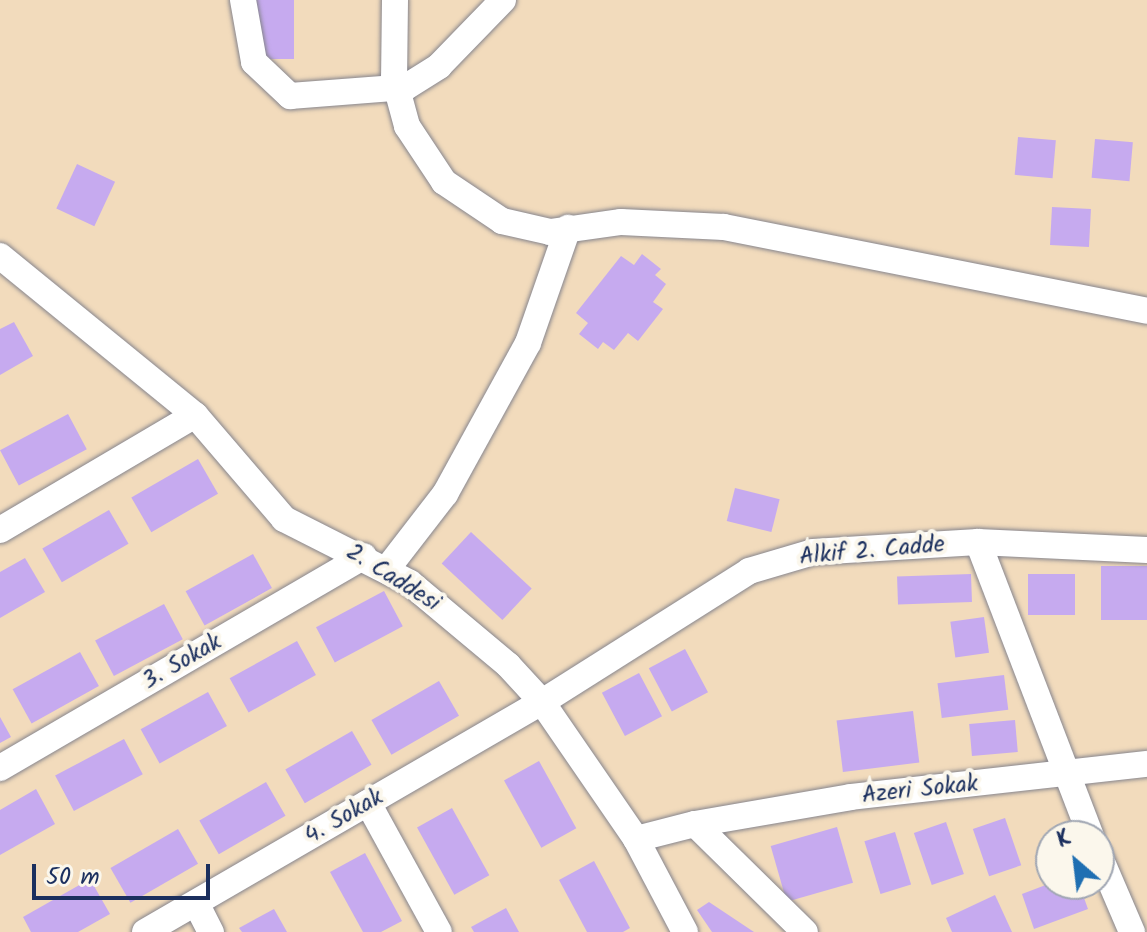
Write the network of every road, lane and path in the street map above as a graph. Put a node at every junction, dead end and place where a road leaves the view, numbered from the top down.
1 (243, 0) edge
2 (395, 0) edge
3 (503, 0) edge
4 (396, 92) junction
5 (568, 228) junction
6 (0, 256) edge
7 (11, 280) edge
8 (1147, 311) edge
9 (195, 415) junction
10 (0, 530) edge
11 (978, 542) junction
12 (1147, 550) edge
13 (364, 556) junction
14 (387, 569) junction
15 (542, 702) junction
16 (1147, 764) edge
17 (0, 768) edge
18 (1064, 773) junction
19 (368, 803) junction
20 (1084, 820) edge
21 (695, 824) junction
22 (636, 839) junction
23 (1115, 892) edge
24 (196, 903) junction
25 (145, 932) edge
26 (211, 932) edge
27 (439, 932) edge
28 (685, 932) edge
29 (805, 932) edge
30 (1132, 932) edge

1 - 4 street
2 - 4 street
3 - 4 street
4 - 5 street
5 - 8 street
5 - 14 street
6 - 7 street, 2. Caddesi
7 - 9 street, 2. Caddesi
9 - 10 street
9 - 13 street, 2. Caddesi
11 - 12 street, Alkif 2. Cadde
11 - 15 street, Alkif 2. Cadde
11 - 18 street
13 - 14 street, 2. Caddesi
13 - 17 street, 3. Sokak
14 - 15 street, 2. Caddesi
15 - 19 street, 4. Sokak
15 - 22 street, 2. Caddesi
16 - 18 street, Azeri Sokak
18 - 20 street
18 - 21 street, Azeri Sokak
19 - 24 street, 4. Sokak
19 - 27 street
21 - 22 street, Azeri Sokak
21 - 29 street
22 - 28 street, 2. Caddesi
23 - 30 street
24 - 25 street, 4. Sokak
24 - 26 street

